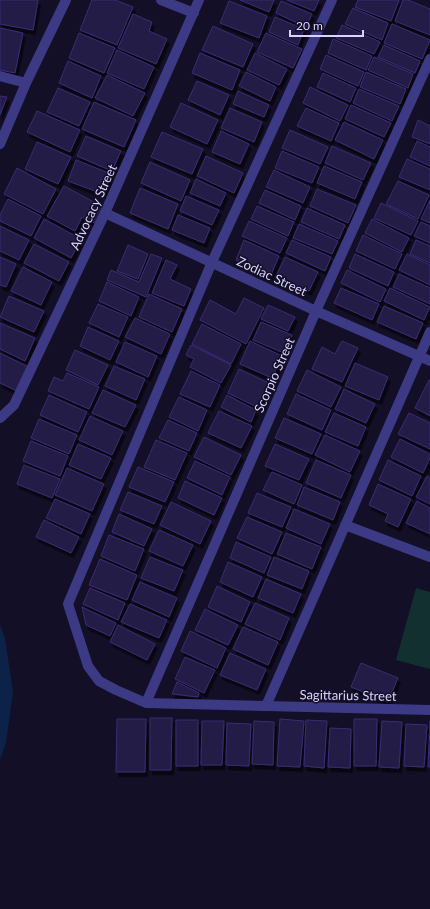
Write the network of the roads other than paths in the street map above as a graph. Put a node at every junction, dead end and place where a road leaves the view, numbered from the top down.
1 (66, 0) edge
2 (161, 0) edge
3 (199, 0) edge
4 (332, 0) edge
5 (194, 13) junction
6 (430, 60) edge
7 (0, 76) edge
8 (26, 83) junction
9 (0, 144) edge
10 (105, 213) junction
11 (212, 262) junction
12 (316, 311) junction
13 (430, 332) edge
14 (419, 356) junction
15 (430, 361) edge
16 (0, 418) edge
17 (345, 525) junction
18 (430, 557) edge
19 (146, 703) junction
20 (266, 706) junction
21 (430, 710) edge

1 - 8 street
2 - 5 street
3 - 5 street, Advocacy Street
4 - 11 street
5 - 10 street, Advocacy Street
6 - 12 street, Scorpio Street
7 - 8 street
8 - 9 street
10 - 11 street, Zodiac Street
10 - 16 street, Advocacy Street
11 - 12 street, Zodiac Street
11 - 19 street
12 - 14 street, Zodiac Street
12 - 19 street, Scorpio Street
13 - 14 street
14 - 15 street, Zodiac Street
14 - 17 street
17 - 18 street
17 - 20 street
19 - 20 street, Sagittarius Street
20 - 21 street, Sagittarius Street

